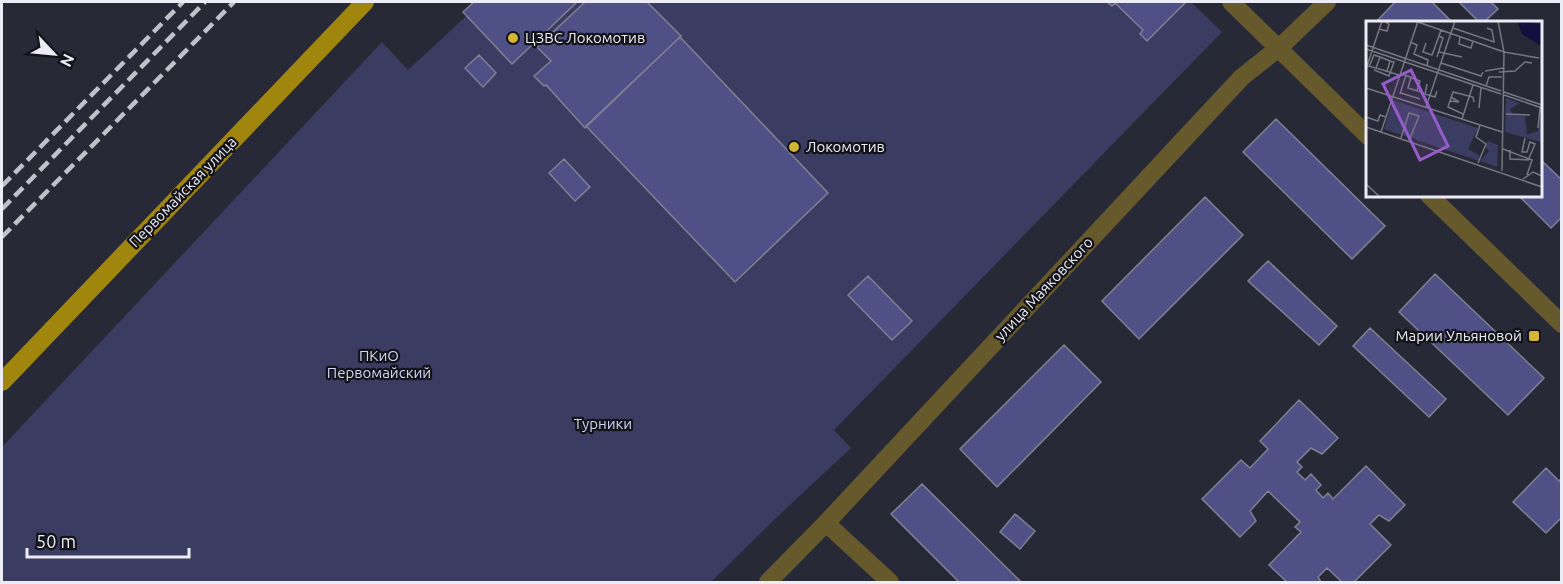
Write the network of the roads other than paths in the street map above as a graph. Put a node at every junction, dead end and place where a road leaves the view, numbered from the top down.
1 (364, 2) edge
2 (1231, 2) edge
3 (1327, 2) edge
4 (1280, 47) junction
5 (1366, 134) edge
6 (1430, 196) edge
7 (1562, 324) edge
8 (2, 382) edge
9 (826, 523) junction
10 (768, 582) edge
11 (890, 582) edge

1 - 8 main road, Первомайская улица
2 - 4 street
3 - 4 street, улица Маяковского
4 - 5 street
4 - 9 street, улица Маяковского
6 - 7 street
9 - 10 street, улица Маяковского
9 - 11 street

